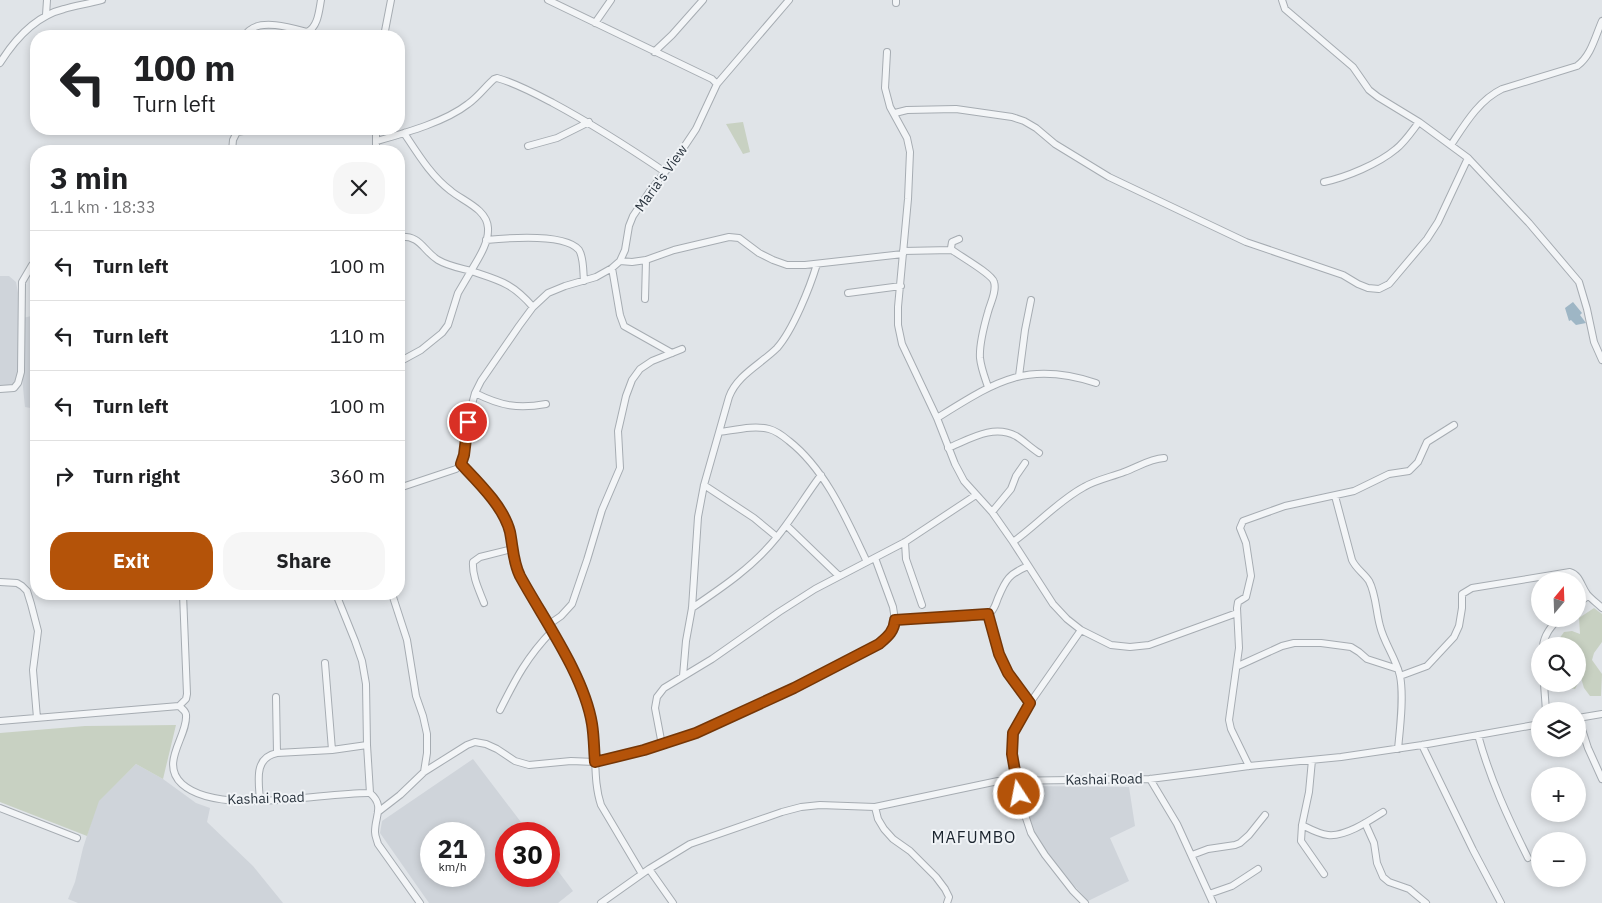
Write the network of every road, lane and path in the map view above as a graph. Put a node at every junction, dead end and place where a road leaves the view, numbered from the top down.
1 (46, 0) edge
2 (102, 0) edge
3 (321, 0) edge
4 (391, 0) edge
5 (548, 0) edge
6 (611, 0) edge
7 (703, 0) edge
8 (789, 0) edge
9 (1282, 0) edge
10 (46, 16) junction
11 (1602, 21) edge
12 (595, 23) junction
13 (249, 30) edge
14 (298, 30) edge
15 (310, 30) edge
16 (385, 30) edge
17 (654, 52) junction
18 (888, 52) dead end
19 (0, 63) edge
20 (717, 84) junction
21 (895, 113) junction
22 (589, 122) junction
23 (1419, 122) junction
24 (405, 133) edge
25 (405, 134) edge
26 (376, 135) edge
27 (397, 135) edge
28 (377, 141) junction
29 (377, 145) edge
30 (1451, 145) junction
31 (528, 146) dead end
32 (1468, 158) junction
33 (664, 172) junction
34 (1324, 182) dead end
35 (405, 237) edge
36 (959, 239) dead end
37 (486, 240) junction
38 (952, 250) junction
39 (903, 252) junction
40 (646, 260) junction
41 (620, 261) junction
42 (817, 264) junction
43 (30, 268) edge
44 (612, 268) junction
45 (471, 272) junction
46 (584, 282) junction
47 (901, 286) junction
48 (848, 293) dead end
49 (645, 299) dead end
50 (1031, 300) dead end
51 (533, 308) junction
52 (682, 349) dead end
53 (672, 353) junction
54 (405, 358) edge
55 (1602, 360) edge
56 (1019, 376) junction
57 (1096, 383) dead end
58 (988, 387) junction
59 (0, 389) edge
60 (475, 392) junction
61 (546, 404) dead end
62 (937, 418) junction
63 (1454, 425) dead end
64 (720, 432) junction
65 (948, 448) junction
66 (1039, 453) dead end
67 (1164, 458) dead end
68 (461, 464) junction
69 (1025, 464) dead end
70 (822, 475) junction
71 (704, 485) junction
72 (405, 486) edge
73 (976, 495) junction
74 (1335, 496) junction
75 (992, 512) junction
76 (786, 525) junction
77 (777, 537) junction
78 (905, 542) junction
79 (1013, 542) junction
80 (512, 549) junction
81 (875, 558) junction
82 (867, 562) junction
83 (1028, 566) junction
84 (840, 576) junction
85 (0, 582) edge
86 (1588, 596) joint
87 (30, 599) edge
88 (30, 600) edge
89 (183, 600) edge
90 (338, 600) edge
91 (394, 600) edge
92 (484, 603) dead end
93 (922, 605) dead end
94 (692, 608) junction
95 (1602, 608) edge
96 (1237, 613) junction
97 (988, 614) junction
98 (895, 620) junction
99 (548, 625) junction
100 (1081, 630) junction
101 (552, 631) junction
102 (325, 663) dead end
103 (1238, 666) junction
104 (1398, 669) junction
105 (684, 676) junction
106 (1400, 676) junction
107 (276, 697) dead end
108 (1030, 703) junction
109 (179, 706) junction
110 (500, 710) dead end
111 (1602, 714) edge
112 (1586, 717) edge
113 (37, 718) junction
114 (0, 721) edge
115 (1531, 726) edge
116 (1478, 735) junction
117 (1586, 742) edge
118 (367, 745) junction
119 (662, 745) junction
120 (1422, 745) junction
121 (1398, 749) junction
122 (332, 750) junction
123 (277, 753) junction
124 (1312, 760) junction
125 (595, 762) junction
126 (1249, 766) junction
127 (424, 772) junction
128 (1150, 779) junction
129 (1602, 779) edge
130 (1017, 781) junction
131 (370, 793) junction
132 (260, 801) junction
133 (875, 807) junction
134 (0, 808) edge
135 (378, 812) junction
136 (1383, 812) dead end
137 (1265, 815) dead end
138 (1366, 823) junction
139 (1302, 825) junction
140 (77, 838) dead end
141 (1192, 855) junction
142 (1528, 858) dead end
143 (649, 869) junction
144 (1258, 869) dead end
145 (642, 874) junction
146 (1324, 874) dead end
147 (1209, 894) junction
148 (420, 903) edge
149 (601, 903) edge
150 (673, 903) edge
151 (947, 903) edge
152 (1085, 903) edge
153 (1213, 903) edge
154 (1426, 903) edge
155 (1501, 903) edge

1 - 10 street
2 - 10 street
3 - 15 street
4 - 16 street
5 - 12 street
6 - 12 street
7 - 17 street
8 - 20 street, Maria's View
9 - 23 street
10 - 19 street
11 - 30 street
12 - 17 street
13 - 14 street
17 - 20 street
18 - 21 street
20 - 33 street, Maria's View
21 - 32 street
21 - 39 street
22 - 24 street
22 - 31 street
22 - 33 street
23 - 30 street
23 - 34 street
25 - 37 street
26 - 28 street
27 - 28 street
28 - 29 street
30 - 32 street
32 - 55 street
33 - 41 street, Maria's View
35 - 45 street
36 - 38 street
37 - 45 street
37 - 46 street
38 - 39 street
38 - 58 street
39 - 42 street
39 - 47 street
40 - 41 street
40 - 42 street
40 - 49 street
41 - 44 street
42 - 64 street
43 - 59 street
44 - 46 street
44 - 53 street
45 - 51 street
45 - 54 street
46 - 51 street
47 - 48 street
47 - 62 street
50 - 56 street
51 - 60 street
52 - 53 street
53 - 99 street
56 - 57 street
56 - 58 street
58 - 62 street
60 - 61 street
60 - 68 street
62 - 65 street
63 - 74 street
64 - 70 street
64 - 71 street
65 - 66 street
65 - 73 street
67 - 79 street
68 - 72 street
68 - 80 street
69 - 75 street
70 - 76 street
70 - 82 street
71 - 77 street
71 - 94 street
73 - 75 street
73 - 78 street
74 - 96 street
74 - 104 street
75 - 79 street
76 - 77 street
76 - 84 street
77 - 94 street
78 - 81 street
78 - 93 street
79 - 83 street
80 - 92 street
80 - 99 street
81 - 82 street
81 - 98 street
82 - 84 street
83 - 97 street
83 - 100 street
84 - 105 street
85 - 87 street
86 - 95 street
86 - 106 street
88 - 113 street
89 - 109 street
90 - 118 street
91 - 127 street
94 - 105 street
96 - 100 street
96 - 103 street
97 - 98 street
97 - 108 street
98 - 119 street
99 - 101 street
100 - 108 street
101 - 110 street
101 - 125 street
102 - 122 street
103 - 104 street
103 - 126 street
104 - 106 street
105 - 119 street
106 - 121 street
107 - 123 street
108 - 130 street
109 - 113 street
109 - 132 street, Kashai Road
111 - 112 street
113 - 114 street
115 - 116 street, Kashai Road
116 - 120 street, Kashai Road
116 - 142 street
117 - 129 street
118 - 122 street
118 - 131 street
119 - 125 street
120 - 121 street, Kashai Road
120 - 155 street
121 - 124 street, Kashai Road
122 - 123 street
123 - 132 street
124 - 126 street, Kashai Road
124 - 139 street
125 - 127 street
125 - 145 street
126 - 128 street, Kashai Road
127 - 135 street
128 - 130 street, Kashai Road
128 - 141 street
130 - 133 street, Kashai Road
130 - 152 street
131 - 132 street, Kashai Road
131 - 135 street
133 - 143 street, Kashai Road
133 - 151 street
134 - 140 street
135 - 148 street
136 - 138 street
137 - 141 street
138 - 139 street
138 - 154 street
139 - 146 street
141 - 147 street
143 - 145 street, Kashai Road
143 - 150 street
144 - 147 street
145 - 149 street, Kashai Road
147 - 153 street

